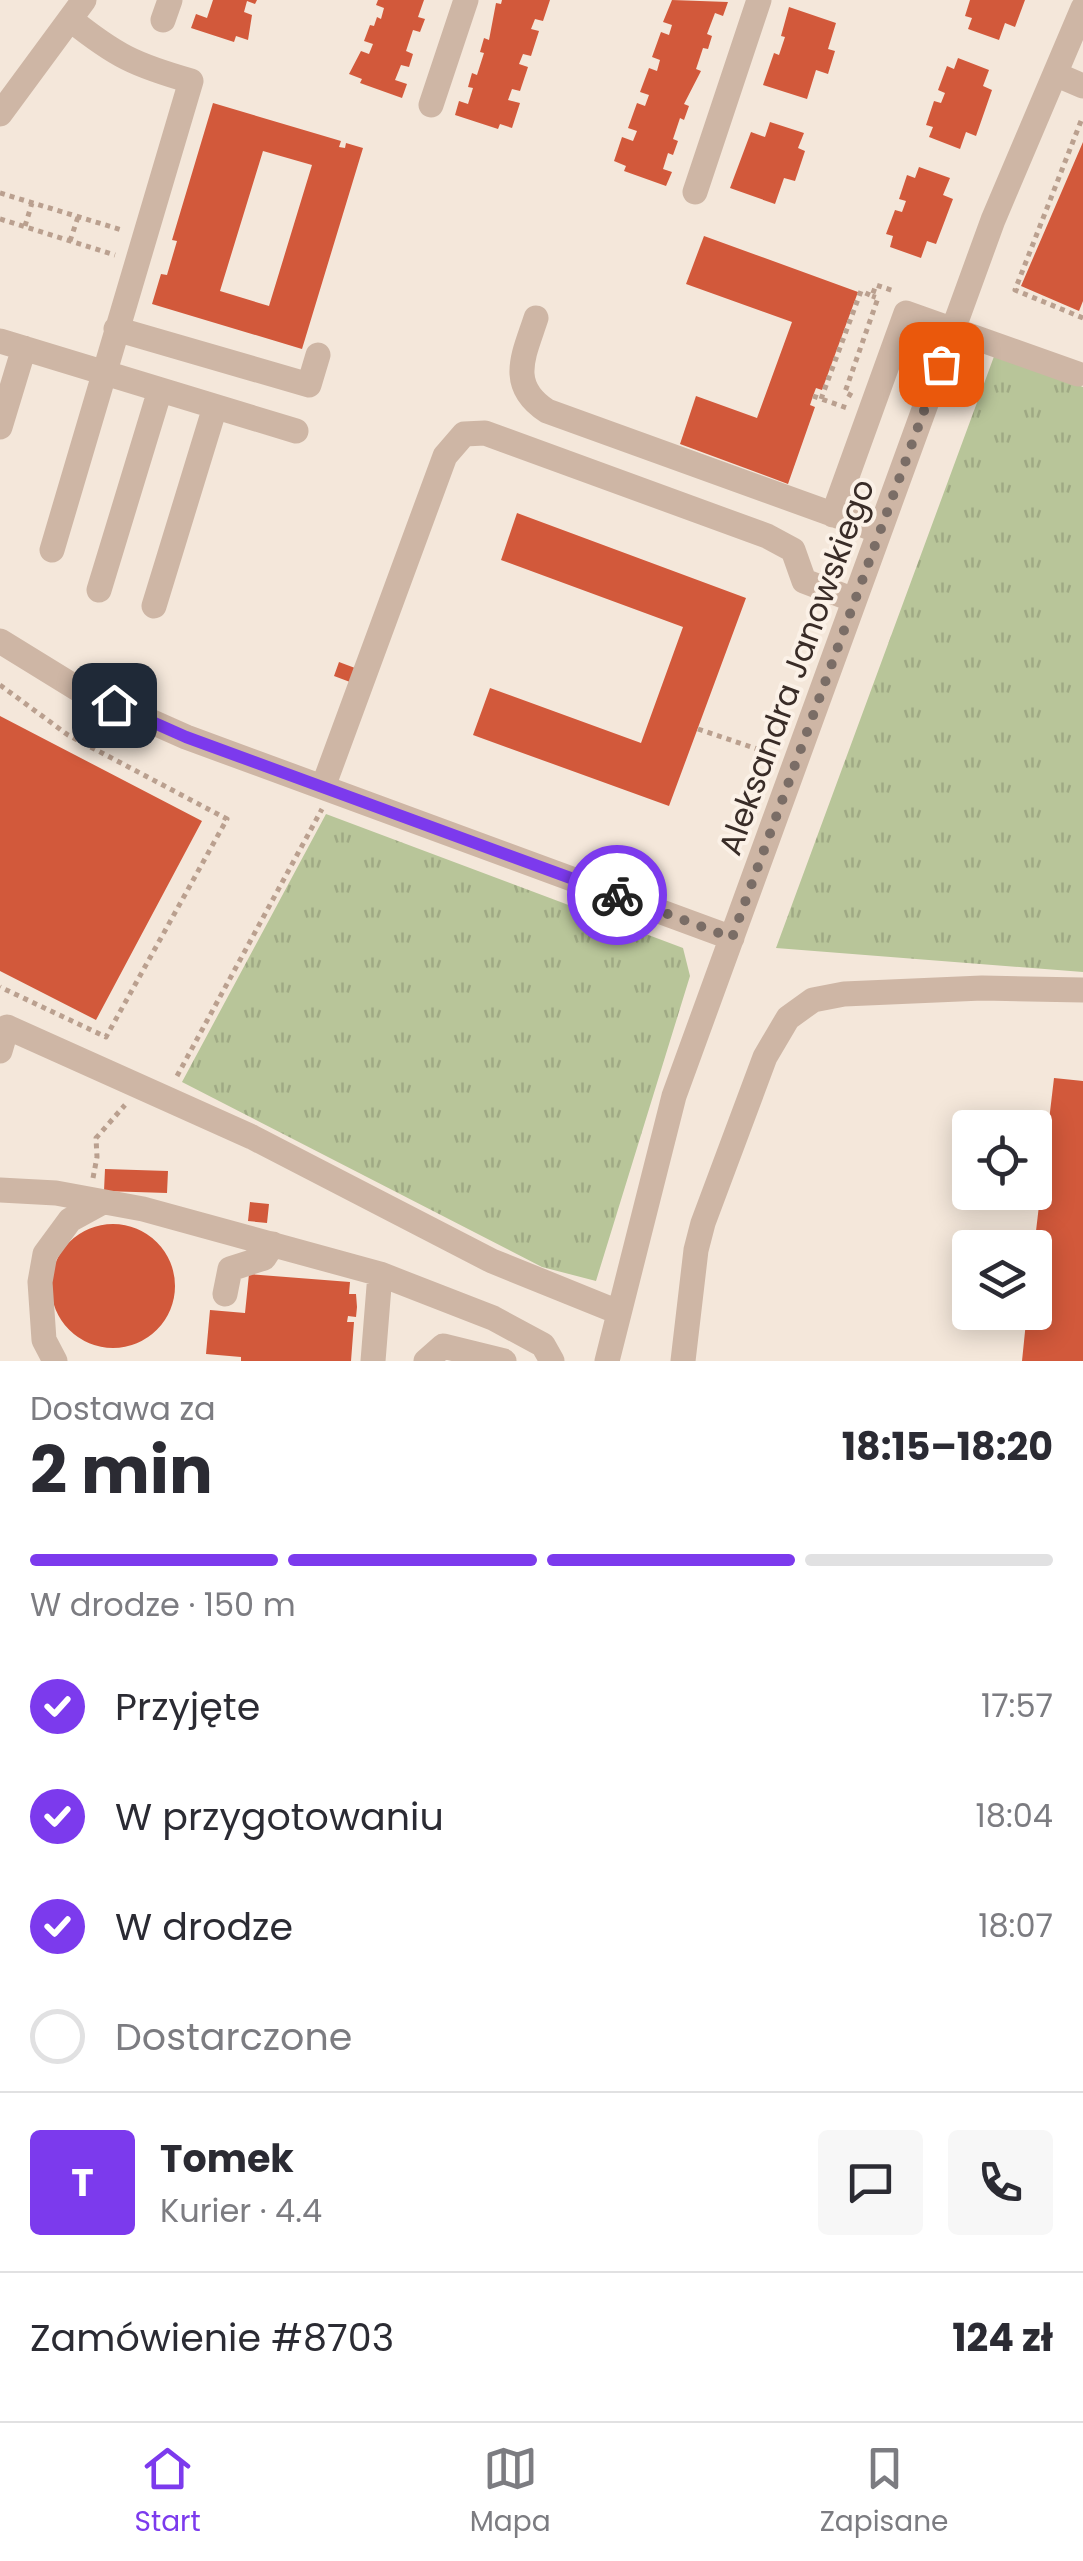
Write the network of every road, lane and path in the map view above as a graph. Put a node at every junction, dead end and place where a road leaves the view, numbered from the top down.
1 (466, 0) edge
2 (759, 0) edge
3 (1083, 8) edge
4 (77, 10) edge
5 (1055, 74) junction
6 (1083, 86) edge
7 (431, 105) dead end
8 (2, 108) edge
9 (1068, 116) dead end
10 (1082, 121) edge
11 (695, 192) dead end
12 (0, 193) edge
13 (32, 203) junction
14 (78, 217) junction
15 (0, 219) edge
16 (24, 226) junction
17 (70, 240) junction
18 (140, 249) junction
19 (872, 296) junction
20 (910, 296) dead end
21 (536, 318) dead end
22 (1083, 318) edge
23 (116, 329) junction
24 (954, 330) junction
25 (12, 345) edge
26 (318, 355) dead end
27 (103, 372) junction
28 (1078, 374) dead end
29 (160, 390) junction
30 (813, 396) dead end
31 (821, 399) junction
32 (215, 407) junction
33 (0, 427) edge
34 (296, 432) dead end
35 (833, 515) junction
36 (879, 532) junction
37 (52, 550) dead end
38 (99, 590) dead end
39 (854, 600) junction
40 (154, 606) dead end
41 (0, 641) edge
42 (0, 685) edge
43 (698, 728) dead end
44 (782, 758) dead end
45 (323, 795) junction
46 (732, 938) junction
47 (0, 986) edge
48 (1083, 990) edge
49 (2, 1034) edge
50 (174, 1080) dead end
51 (130, 1100) dead end
52 (0, 1190) edge
53 (94, 1202) junction
54 (273, 1244) junction
55 (380, 1274) junction
56 (225, 1294) dead end
57 (618, 1312) junction
58 (55, 1361) edge
59 (373, 1361) edge
60 (426, 1361) edge
61 (504, 1361) edge
62 (552, 1361) edge
63 (606, 1361) edge
64 (684, 1361) edge

1 - 7 street
2 - 11 street
3 - 5 street, Aleksandra Janowskiego
4 - 8 street
4 - 18 street
5 - 6 street
5 - 24 street, Aleksandra Janowskiego
9 - 10 path
10 - 22 path
12 - 13 path
13 - 14 path
13 - 16 path
14 - 17 path
14 - 18 path
15 - 16 path
16 - 17 path
17 - 18 path
18 - 23 street
19 - 20 path
19 - 31 path
19 - 31 path
21 - 35 street
23 - 26 street
23 - 27 street
24 - 28 street
24 - 35 street
24 - 36 street, Aleksandra Janowskiego
25 - 27 street
25 - 33 street
27 - 29 street
27 - 37 street
29 - 32 street
29 - 38 street
30 - 31 path
32 - 34 street
32 - 40 street
35 - 36 street
36 - 39 street, Aleksandra Janowskiego
39 - 45 street
39 - 46 street, Aleksandra Janowskiego
41 - 45 street
42 - 47 path
43 - 44 path
45 - 46 street
45 - 50 path
46 - 57 street, Aleksandra Janowskiego
48 - 64 street
49 - 57 street
51 - 53 path
52 - 53 street
53 - 54 street
53 - 58 street
54 - 55 street
54 - 56 street
55 - 59 street
55 - 62 street
57 - 63 street, Aleksandra Janowskiego
60 - 61 street

